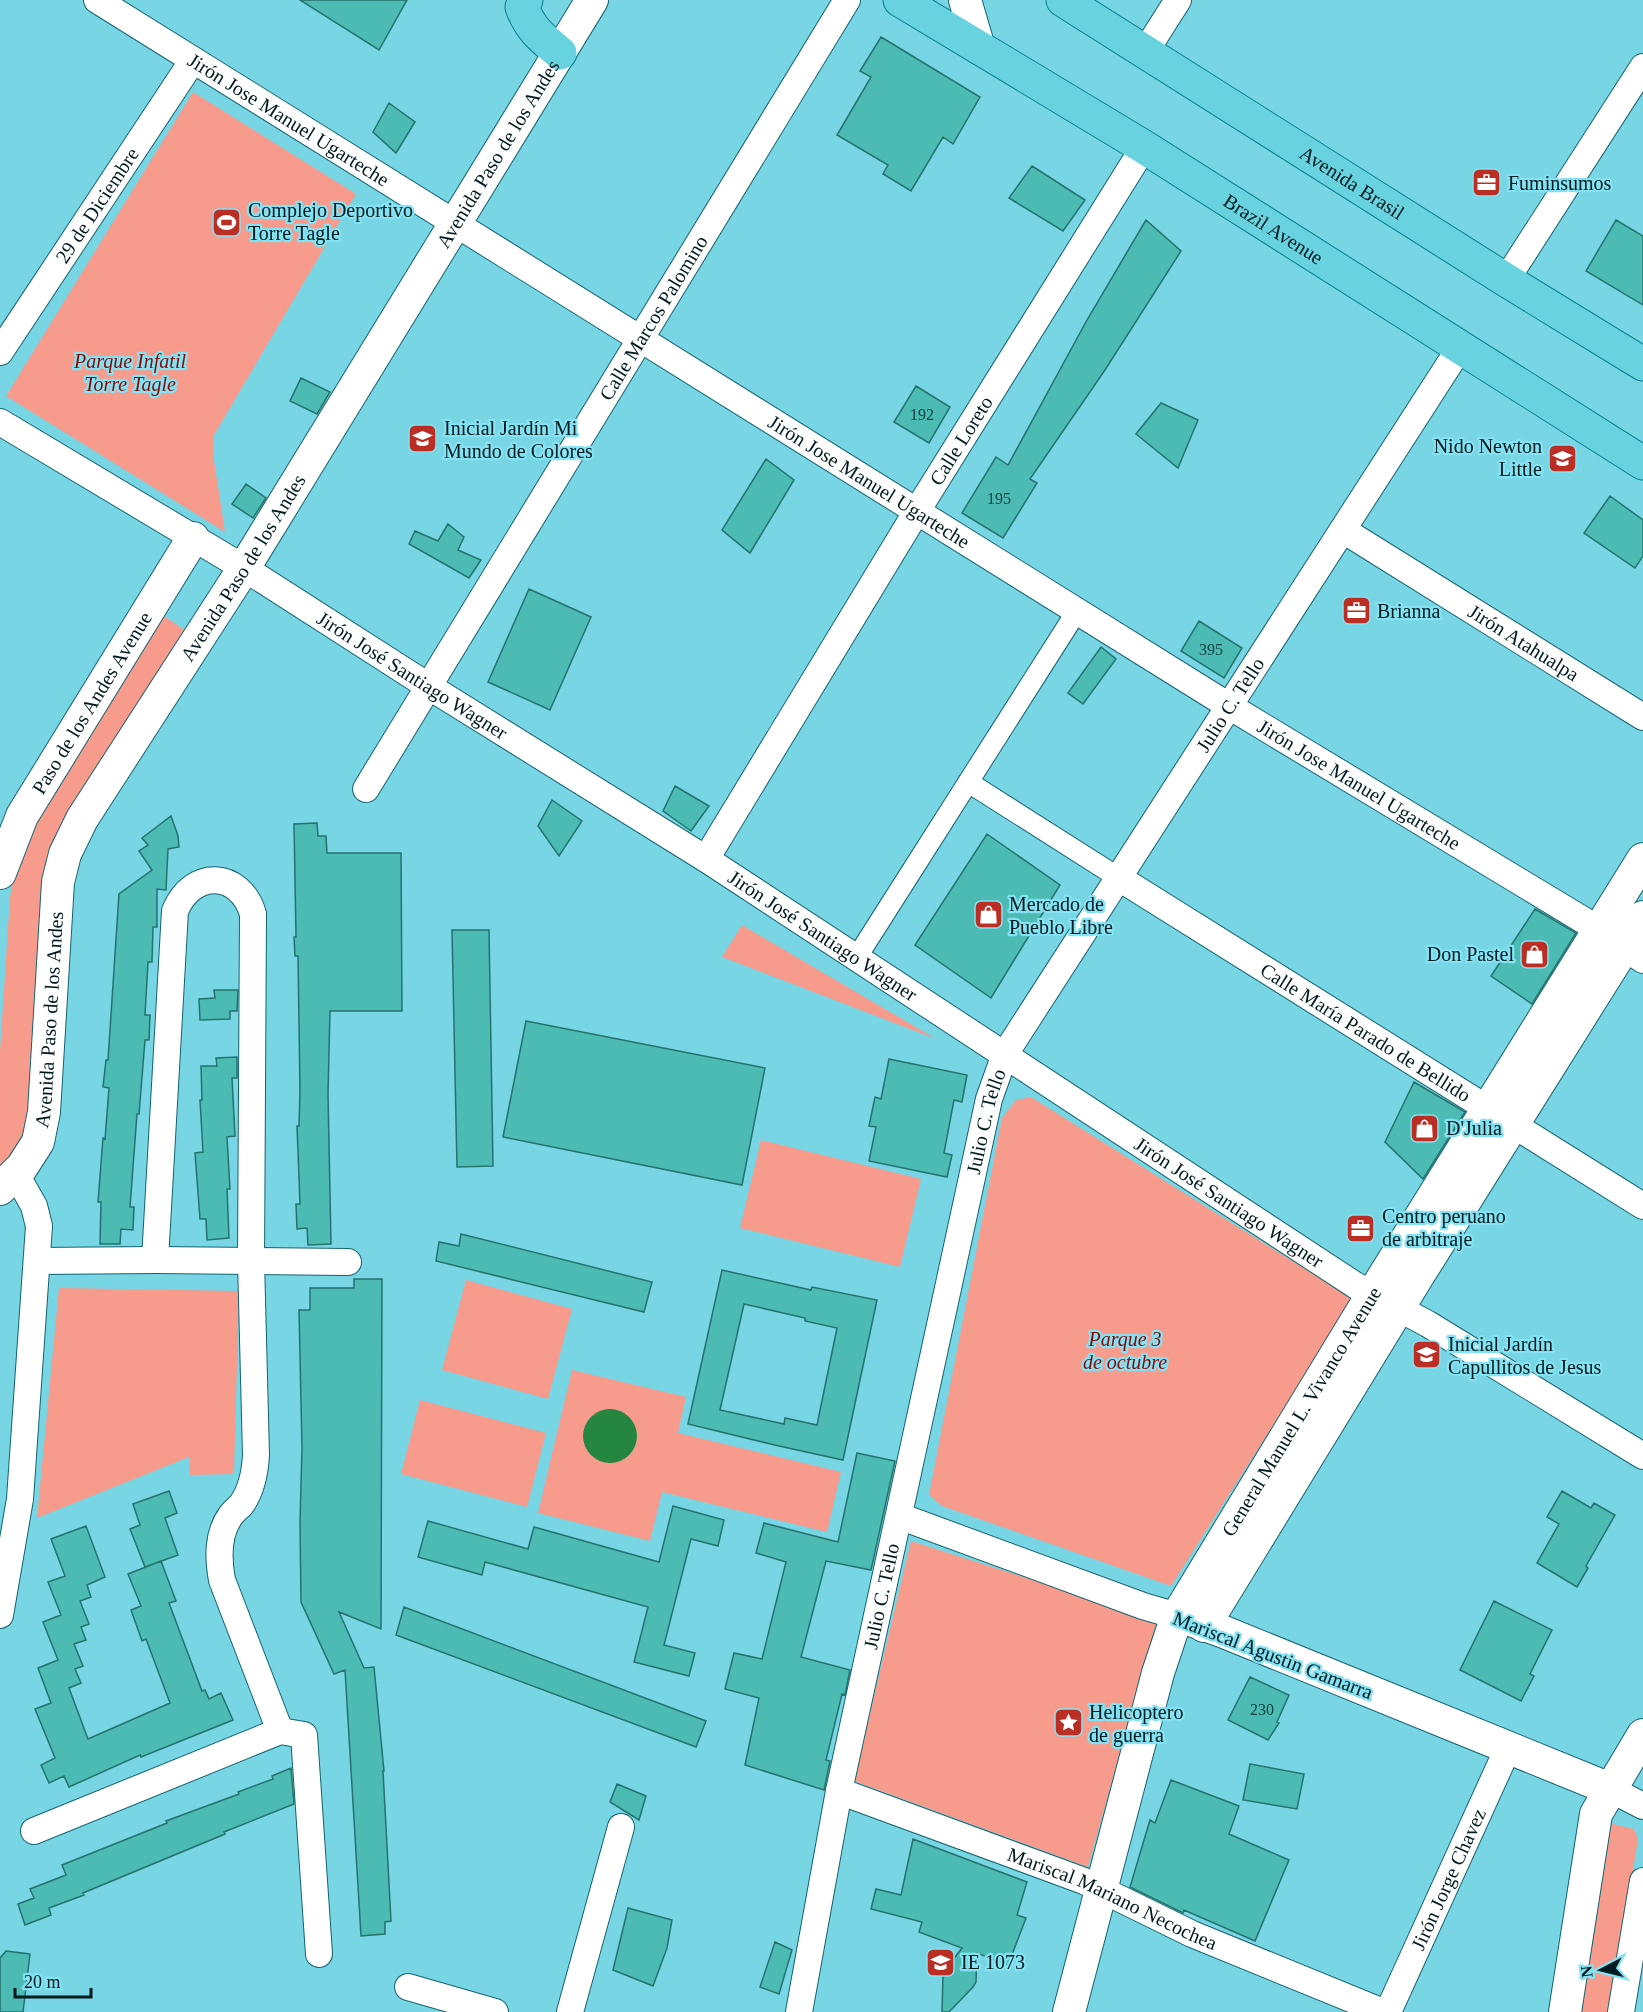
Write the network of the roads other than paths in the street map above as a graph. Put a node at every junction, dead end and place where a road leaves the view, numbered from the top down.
1 (97, 0) edge
2 (526, 0) edge
3 (592, 0) edge
4 (847, 0) edge
5 (900, 0) edge
6 (965, 0) edge
7 (1063, 0) edge
8 (1178, 0) edge
9 (979, 48) junction
10 (1145, 51) junction
11 (560, 53) junction
12 (193, 60) junction
13 (1643, 67) edge
14 (1144, 147) junction
15 (456, 224) junction
16 (1506, 280) junction
17 (641, 340) junction
18 (1461, 346) junction
19 (0, 352) edge
20 (1643, 364) edge
21 (0, 422) edge
22 (1643, 463) edge
23 (917, 511) junction
24 (1343, 530) junction
25 (193, 538) junction
26 (244, 568) junction
27 (1077, 611) junction
28 (428, 686) junction
29 (1229, 706) junction
30 (1643, 717) edge
31 (968, 782) junction
32 (366, 789) dead end
33 (706, 859) junction
34 (1643, 859) edge
35 (0, 873) edge
36 (1119, 878) junction
37 (1643, 917) edge
38 (1598, 930) junction
39 (1634, 954) edge
40 (857, 957) junction
41 (1005, 1054) junction
42 (1501, 1116) junction
43 (8, 1181) edge
44 (1643, 1206) edge
45 (155, 1260) junction
46 (37, 1261) junction
47 (251, 1261) junction
48 (348, 1262) dead end
49 (1385, 1302) junction
50 (1643, 1456) edge
51 (899, 1516) junction
52 (0, 1615) edge
53 (1191, 1621) junction
54 (280, 1731) junction
55 (1643, 1735) edge
56 (1508, 1748) junction
57 (1610, 1789) junction
58 (839, 1791) junction
59 (1643, 1806) edge
60 (621, 1827) dead end
61 (34, 1831) dead end
62 (1643, 1881) edge
63 (1100, 1890) junction
64 (319, 1954) dead end
65 (408, 1987) dead end
66 (495, 2012) edge
67 (570, 2012) edge
68 (799, 2012) edge
69 (1069, 2012) edge
70 (1385, 2012) edge
71 (1566, 2012) edge
72 (1621, 2012) edge

1 - 12 street, Jirón Jose Manuel Ugarteche
2 - 11 main road
3 - 11 street, Avenida Paso de los Andes
4 - 17 street, Calle Marcos Palomino
5 - 9 main road, Brazil Avenue
6 - 9 street
7 - 10 main road, Avenida Brasil
8 - 10 street
9 - 14 main road, Brazil Avenue
10 - 16 main road, Avenida Brasil
11 - 15 street, Avenida Paso de los Andes
12 - 15 street, Jirón Jose Manuel Ugarteche
12 - 19 street, 29 de Diciembre
13 - 16 street
14 - 18 main road, Brazil Avenue
14 - 23 street, Calle Loreto
15 - 17 street, Jirón Jose Manuel Ugarteche
15 - 26 street, Avenida Paso de los Andes
16 - 20 main road, Avenida Brasil
17 - 23 street, Jirón Jose Manuel Ugarteche
17 - 28 street, Calle Marcos Palomino
18 - 22 main road, Brazil Avenue
18 - 24 street, Julio C. Tello
21 - 25 street, Jirón José Santiago Wagner
23 - 27 street, Jirón Jose Manuel Ugarteche
23 - 33 street, Calle Loreto
24 - 29 street, Julio C. Tello
24 - 30 street, Jirón Atahualpa
25 - 26 street, Jirón José Santiago Wagner
25 - 35 street, Paso de los Andes Avenue
26 - 28 street, Jirón José Santiago Wagner
26 - 43 street, Avenida Paso de los Andes
27 - 29 street, Jirón Jose Manuel Ugarteche
27 - 31 street
28 - 32 street, Calle Marcos Palomino
28 - 33 street, Jirón José Santiago Wagner
29 - 36 street, Julio C. Tello
29 - 38 street, Jirón Jose Manuel Ugarteche
31 - 36 street
31 - 40 street
33 - 40 street, Jirón José Santiago Wagner
34 - 38 street, General Manuel L. Vivanco Avenue
36 - 41 street, Julio C. Tello
36 - 42 street, Calle María Parado de Bellido
37 - 39 street, General Manuel L. Vivanco Avenue
38 - 39 street, Jirón Jose Manuel Ugarteche
38 - 42 street, General Manuel L. Vivanco Avenue
39 - 42 street, General Manuel L. Vivanco Avenue
40 - 41 street, Jirón José Santiago Wagner
41 - 49 street, Jirón José Santiago Wagner
41 - 51 street, Julio C. Tello
42 - 44 street, Calle María Parado de Bellido
42 - 49 street, General Manuel L. Vivanco Avenue
43 - 46 street
45 - 46 street
45 - 47 street
45 - 47 street
46 - 52 street
47 - 48 street
47 - 54 street
49 - 50 street, Jirón José Santiago Wagner
49 - 53 street, General Manuel L. Vivanco Avenue
51 - 53 street, Mariscal Agustin Gamarra
51 - 58 street, Julio C. Tello
53 - 56 street, Mariscal Agustin Gamarra
53 - 63 street, General Manuel L. Vivanco Avenue
54 - 61 street
54 - 64 street
55 - 57 street
56 - 57 street, Mariscal Agustin Gamarra
56 - 70 street, Jirón Jorge Chavez
57 - 59 street, Mariscal Agustin Gamarra
57 - 71 street
58 - 63 street, Mariscal Mariano Necochea
58 - 68 street, Julio C. Tello
60 - 67 street
62 - 72 street
63 - 69 street, General Manuel L. Vivanco Avenue
63 - 70 street, Mariscal Mariano Necochea
65 - 66 street

